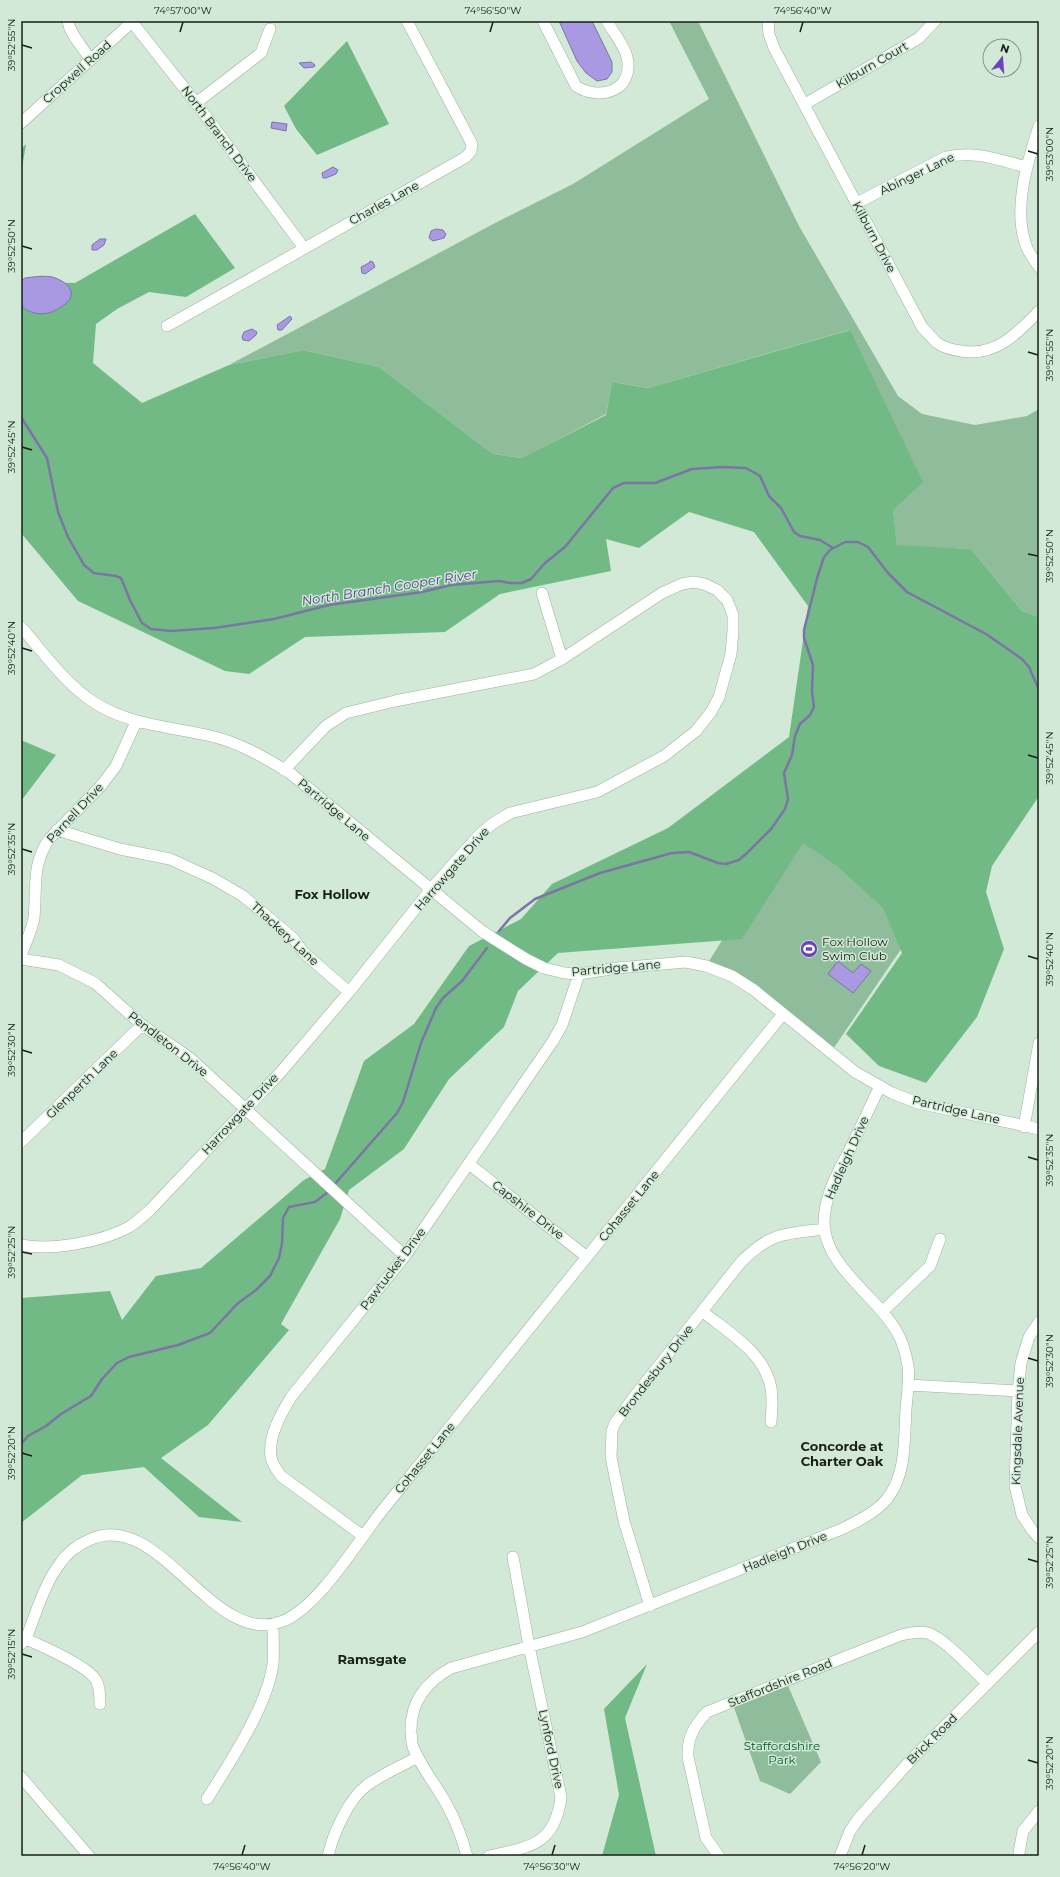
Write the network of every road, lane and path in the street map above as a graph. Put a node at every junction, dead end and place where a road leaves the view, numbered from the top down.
1 (68, 21) edge
2 (132, 21) edge
3 (407, 21) edge
4 (543, 21) edge
5 (607, 21) edge
6 (768, 21) edge
7 (935, 21) edge
8 (270, 29) dead end
9 (90, 60) junction
10 (196, 103) junction
11 (805, 104) junction
12 (21, 123) edge
13 (1039, 126) edge
14 (1026, 167) junction
15 (857, 203) junction
16 (304, 248) junction
17 (1039, 267) edge
18 (1039, 311) edge
19 (167, 326) dead end
20 (542, 593) dead end
21 (21, 627) edge
22 (562, 659) junction
23 (136, 722) junction
24 (284, 770) junction
25 (57, 830) junction
26 (431, 889) junction
27 (21, 956) edge
28 (21, 959) edge
29 (579, 974) junction
30 (350, 992) junction
31 (783, 1014) junction
32 (142, 1025) junction
33 (1039, 1043) edge
34 (880, 1086) junction
35 (245, 1108) junction
36 (1024, 1127) junction
37 (1039, 1129) edge
38 (21, 1142) edge
39 (468, 1164) junction
40 (825, 1229) junction
41 (940, 1240) dead end
42 (21, 1244) edge
43 (405, 1256) junction
44 (587, 1257) junction
45 (702, 1312) junction
46 (883, 1312) junction
47 (1039, 1322) edge
48 (908, 1385) junction
49 (1018, 1391) junction
50 (771, 1422) dead end
51 (363, 1536) junction
52 (1039, 1538) edge
53 (513, 1557) dead end
54 (650, 1606) junction
55 (273, 1624) junction
56 (1039, 1632) edge
57 (23, 1642) edge
58 (529, 1646) junction
59 (987, 1683) junction
60 (100, 1704) dead end
61 (418, 1757) junction
62 (21, 1777) edge
63 (207, 1799) dead end
64 (1039, 1811) edge
65 (1018, 1853) dead end
66 (89, 1856) edge
67 (328, 1856) edge
68 (467, 1856) edge
69 (489, 1856) edge
70 (719, 1856) edge
71 (840, 1856) edge

1 - 9 street
2 - 9 street, Cropwell Road
2 - 10 street, North Branch Drive
3 - 16 street, Charles Lane
4 - 5 street
6 - 11 street, Kilburn Drive
7 - 11 street, Kilburn Court
8 - 10 street
9 - 12 street, Cropwell Road
10 - 16 street, North Branch Drive
11 - 15 street, Kilburn Drive
13 - 14 street
14 - 15 street, Abinger Lane
14 - 17 street
15 - 18 street, Kilburn Drive
16 - 19 street, Charles Lane
20 - 22 street
21 - 23 street, Partridge Lane
22 - 24 street, Harrowgate Drive
22 - 26 street, Harrowgate Drive
23 - 24 street, Partridge Lane
23 - 25 street, Parnell Drive
24 - 26 street, Partridge Lane
25 - 27 street, Parnell Drive
25 - 30 street, Thackery Lane
26 - 29 street, Partridge Lane
26 - 30 street, Harrowgate Drive
28 - 32 street, Pendleton Drive
29 - 31 street, Partridge Lane
29 - 39 street, Pawtucket Drive
30 - 35 street, Harrowgate Drive
31 - 34 street, Partridge Lane
31 - 44 street, Cohasset Lane
32 - 35 street, Pendleton Drive
32 - 38 street, Glenperth Lane
33 - 36 street
34 - 36 street, Partridge Lane
34 - 40 street, Hadleigh Drive
35 - 42 street, Harrowgate Drive
35 - 43 street, Pendleton Drive
36 - 37 street, Partridge Lane
39 - 43 street, Pawtucket Drive
39 - 44 street, Capshire Drive
40 - 45 street, Brondesbury Drive
40 - 46 street, Hadleigh Drive
41 - 46 street
43 - 51 street, Pawtucket Drive
44 - 51 street, Cohasset Lane
45 - 50 street
45 - 54 street, Brondesbury Drive
46 - 48 street, Hadleigh Drive
47 - 49 street, Kingsdale Avenue
48 - 49 street
48 - 54 street, Hadleigh Drive
49 - 52 street, Kingsdale Avenue
51 - 55 street, Cohasset Lane
53 - 58 street, Lynford Drive
54 - 58 street, Hadleigh Drive
55 - 57 street, Cohasset Lane
55 - 63 street
56 - 59 street, Brick Road
57 - 60 street
58 - 61 street, Hadleigh Drive
58 - 69 street, Lynford Drive
59 - 70 street, Staffordshire Road
59 - 71 street, Brick Road
61 - 67 street
61 - 68 street, Hadleigh Drive
62 - 66 street
64 - 65 street

